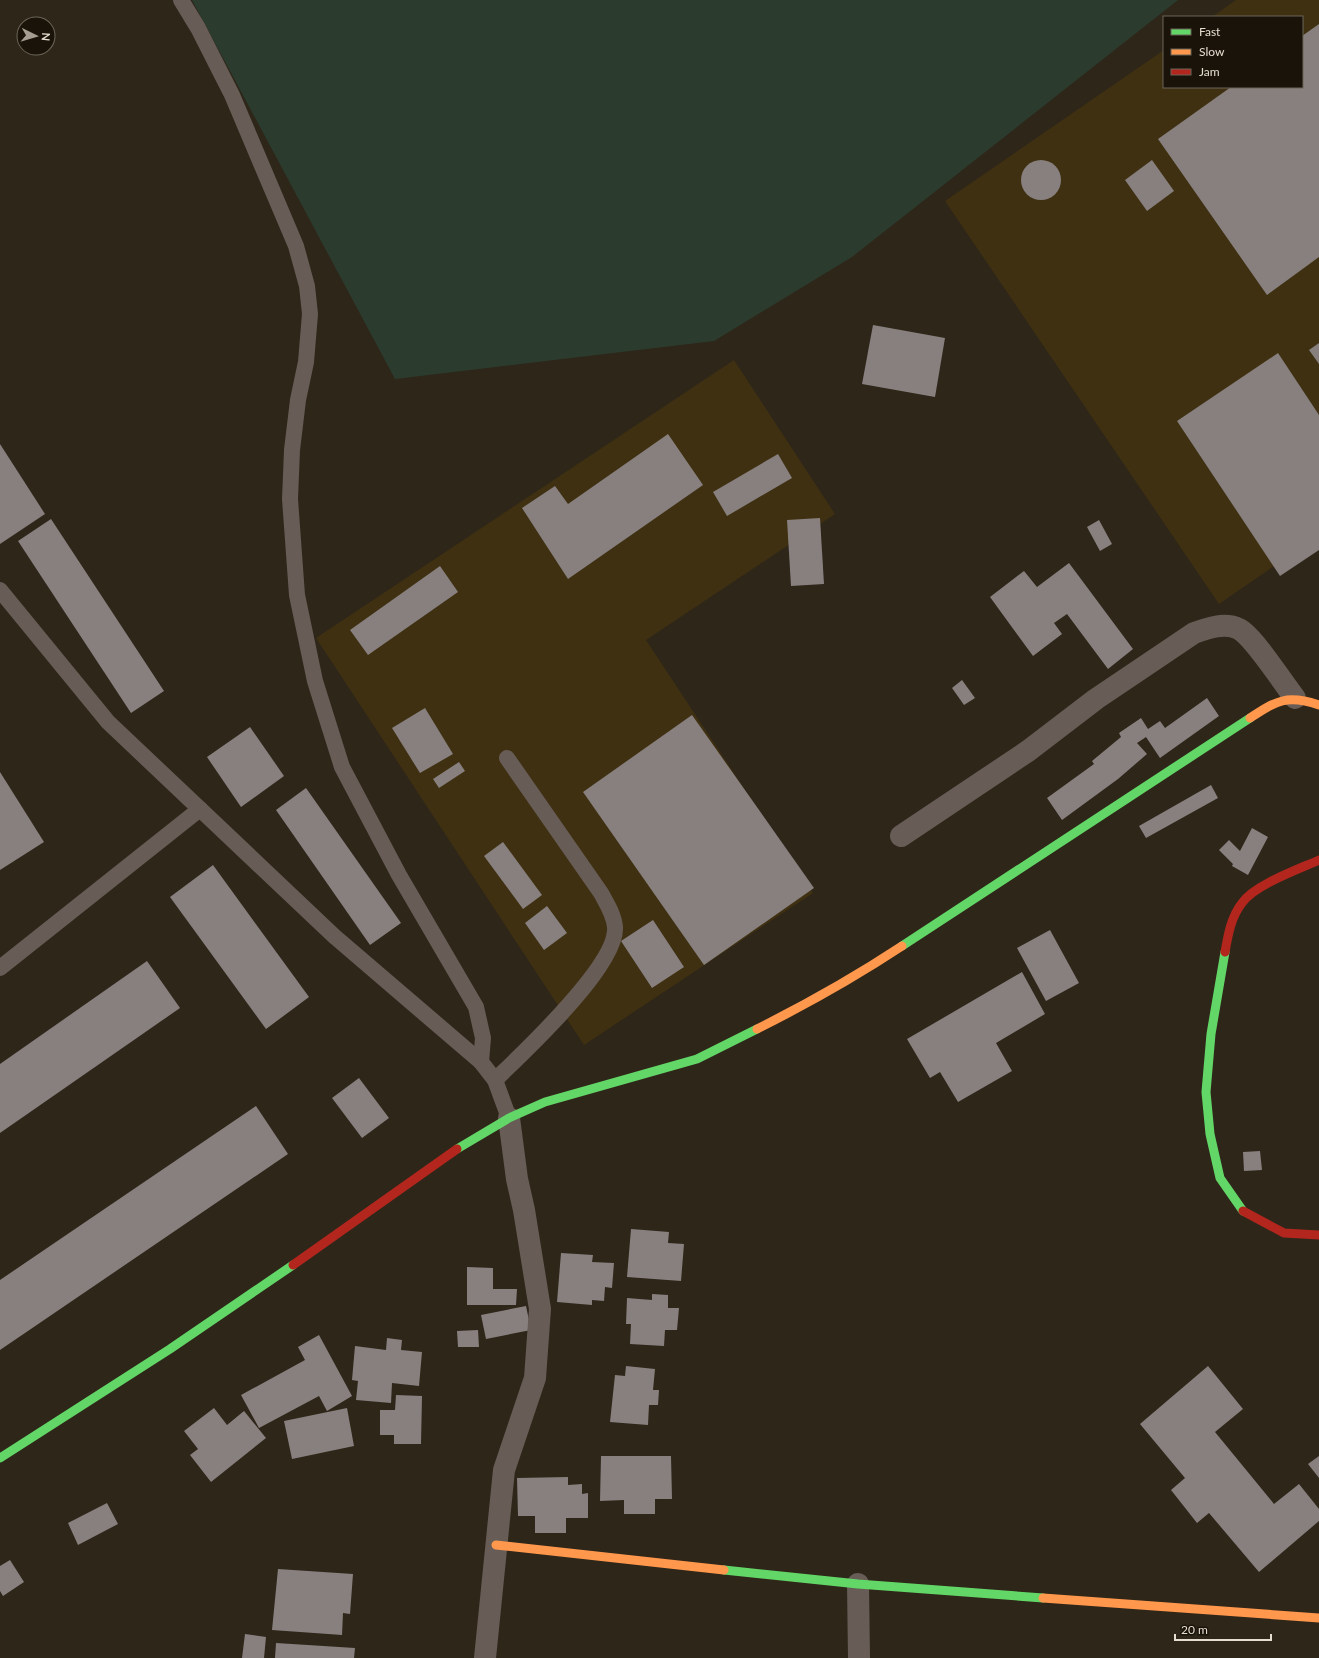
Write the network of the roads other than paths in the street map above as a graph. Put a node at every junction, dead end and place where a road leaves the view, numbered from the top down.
1 (181, 0) edge
2 (0, 590) edge
3 (1295, 698) junction
4 (1319, 705) edge
5 (507, 758) dead end
6 (200, 809) junction
7 (901, 836) dead end
8 (1319, 860) edge
9 (0, 968) edge
10 (481, 1062) junction
11 (496, 1080) junction
12 (509, 1118) junction
13 (1319, 1235) edge
14 (0, 1458) edge
15 (496, 1545) junction
16 (858, 1584) junction
17 (1319, 1618) edge
18 (485, 1658) edge
19 (859, 1658) edge

1 - 10 lane
2 - 6 lane
3 - 4 street
3 - 7 street
3 - 12 street
5 - 11 lane
6 - 9 lane
6 - 10 lane
8 - 13 street
10 - 11 lane
11 - 12 lane
12 - 14 street
12 - 15 street
15 - 16 street
15 - 18 street
16 - 17 street
16 - 19 street

